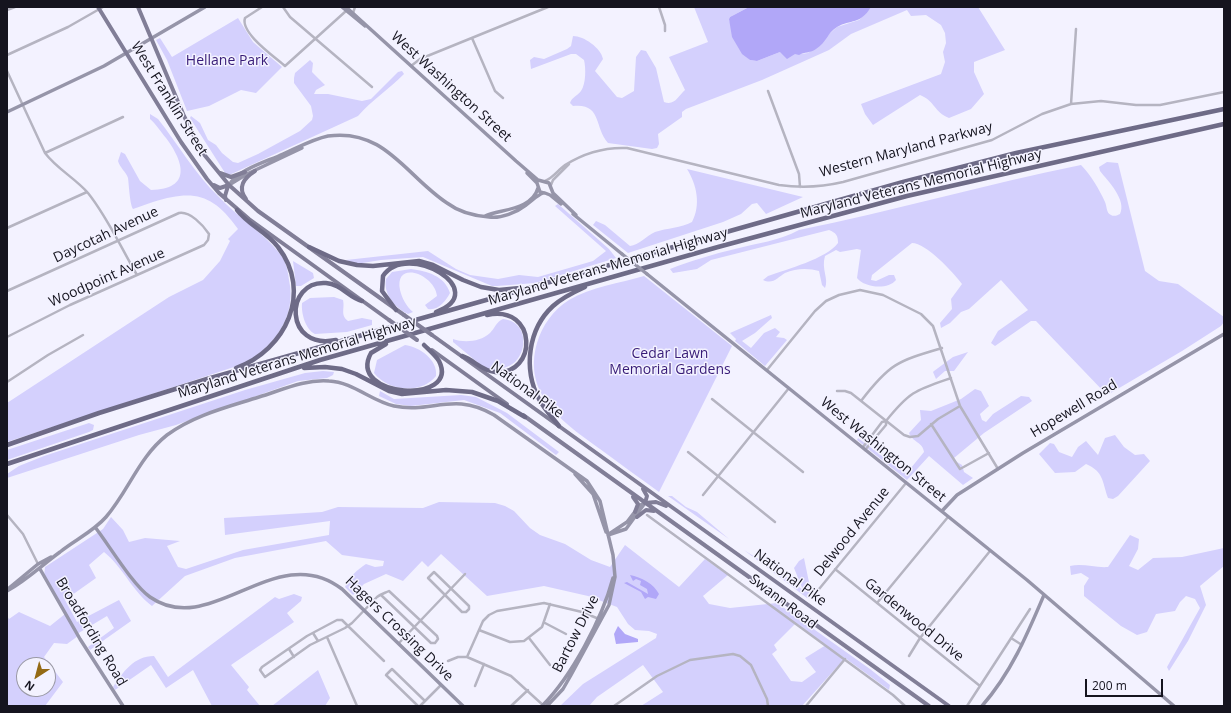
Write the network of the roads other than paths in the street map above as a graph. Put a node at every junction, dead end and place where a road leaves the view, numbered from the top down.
1 (14, 7) edge
2 (138, 7) edge
3 (205, 7) edge
4 (262, 7) edge
5 (283, 7) edge
6 (342, 7) edge
7 (355, 7) edge
8 (548, 7) edge
9 (659, 7) edge
10 (100, 8) edge
11 (347, 8) edge
12 (7, 10) edge
13 (353, 14) junction
14 (1076, 29) dead end
15 (371, 30) junction
16 (665, 31) dead end
17 (315, 38) junction
18 (472, 38) junction
19 (151, 39) junction
20 (126, 53) junction
21 (7, 55) edge
22 (411, 66) junction
23 (7, 71) edge
24 (372, 87) dead end
25 (768, 91) dead end
26 (1224, 92) edge
27 (503, 98) dead end
28 (1071, 104) junction
29 (23, 105) junction
30 (1224, 109) edge
31 (7, 112) edge
32 (123, 117) dead end
33 (1224, 124) edge
34 (310, 143) junction
35 (45, 153) junction
36 (516, 162) junction
37 (570, 163) junction
38 (214, 168) junction
39 (255, 171) junction
40 (245, 172) junction
41 (544, 181) junction
42 (213, 185) junction
43 (229, 185) junction
44 (538, 187) junction
45 (551, 187) junction
46 (800, 187) junction
47 (87, 192) junction
48 (544, 193) junction
49 (226, 200) junction
50 (237, 210) junction
51 (258, 211) junction
52 (576, 215) junction
53 (485, 216) junction
54 (7, 228) edge
55 (208, 234) joint
56 (117, 241) junction
57 (309, 247) junction
58 (634, 271) junction
59 (137, 276) junction
60 (553, 281) junction
61 (7, 291) edge
62 (362, 301) junction
63 (396, 310) junction
64 (402, 325) junction
65 (442, 325) junction
66 (417, 332) junction
67 (373, 333) junction
68 (1224, 334) edge
69 (83, 336) dead end
70 (7, 337) edge
71 (424, 345) junction
72 (942, 348) junction
73 (462, 356) junction
74 (767, 370) junction
75 (274, 375) junction
76 (951, 378) junction
77 (208, 379) junction
78 (7, 382) edge
79 (789, 388) junction
80 (837, 391) dead end
81 (712, 399) dead end
82 (861, 401) junction
83 (960, 406) junction
84 (525, 417) junction
85 (886, 421) junction
86 (931, 424) junction
87 (559, 426) junction
88 (754, 432) junction
89 (7, 445) edge
90 (864, 448) junction
91 (688, 452) dead end
92 (989, 453) junction
93 (579, 456) junction
94 (7, 465) edge
95 (570, 469) junction
96 (998, 469) junction
97 (803, 472) dead end
98 (718, 476) junction
99 (906, 483) junction
100 (639, 484) junction
101 (703, 495) dead end
102 (645, 503) junction
103 (942, 511) junction
104 (7, 515) edge
105 (636, 515) junction
106 (647, 515) dead end
107 (663, 516) junction
108 (948, 517) junction
109 (606, 522) junction
110 (775, 522) dead end
111 (695, 524) junction
112 (95, 527) junction
113 (616, 529) junction
114 (608, 535) junction
115 (990, 551) junction
116 (59, 553) junction
117 (50, 558) junction
118 (38, 564) junction
119 (40, 569) junction
120 (835, 569) junction
121 (465, 574) dead end
122 (22, 577) junction
123 (451, 588) junction
124 (7, 590) edge
125 (815, 594) dead end
126 (381, 595) junction
127 (445, 595) junction
128 (1044, 595) junction
129 (877, 603) junction
130 (550, 604) junction
131 (1030, 609) dead end
132 (364, 610) junction
133 (420, 620) junction
134 (599, 620) junction
135 (545, 624) junction
136 (348, 626) junction
137 (414, 627) junction
138 (479, 630) junction
139 (313, 632) junction
140 (566, 634) dead end
141 (328, 637) junction
142 (529, 638) junction
143 (920, 638) junction
144 (1011, 638) junction
145 (318, 641) junction
146 (398, 643) junction
147 (1022, 645) junction
148 (289, 649) junction
149 (909, 656) dead end
150 (294, 657) junction
151 (467, 658) junction
152 (845, 659) junction
153 (384, 661) dead end
154 (448, 661) dead end
155 (484, 664) junction
156 (550, 665) dead end
157 (441, 684) junction
158 (475, 686) dead end
159 (980, 686) junction
160 (528, 690) junction
161 (425, 701) junction
162 (123, 706) edge
163 (357, 706) edge
164 (419, 706) edge
165 (463, 706) edge
166 (511, 706) edge
167 (544, 706) edge
168 (614, 706) edge
169 (768, 706) edge
170 (806, 706) edge
171 (905, 706) edge
172 (929, 706) edge
173 (949, 706) edge
174 (967, 706) edge
175 (982, 706) edge
176 (1174, 706) edge

1 - 12 street
2 - 19 main road, National Pike
3 - 19 street
4 - 17 street
5 - 17 street
6 - 11 street, West Washington Street
7 - 13 street
8 - 18 street
9 - 16 street
10 - 20 main road, West Franklin Street
10 - 21 street
11 - 13 street, West Washington Street
11 - 15 street, West Washington Street
11 - 17 street
13 - 15 street, West Washington Street
14 - 28 street
15 - 22 street, West Washington Street
17 - 24 street
18 - 22 street
18 - 27 street
19 - 20 street
19 - 38 main road, National Pike
20 - 29 street
20 - 42 main road, West Franklin Street
22 - 36 street, West Washington Street
23 - 29 street
25 - 46 street
26 - 28 street, Western Maryland Parkway
28 - 46 street, Western Maryland Parkway
29 - 31 street
29 - 35 street
30 - 60 highway, Maryland Veterans Memorial Highway
32 - 35 street
33 - 58 highway, Maryland Veterans Memorial Highway
34 - 39 street
34 - 40 street
34 - 53 street
35 - 47 street
36 - 41 street, West Washington Street
36 - 44 street, West Washington Street
37 - 41 street, Western Maryland Parkway
37 - 45 street, Western Maryland Parkway
37 - 46 street, Western Maryland Parkway
38 - 40 main road
38 - 43 main road, National Pike
39 - 43 street
39 - 51 main road
40 - 43 street
41 - 44 street
41 - 45 street, West Washington Street
42 - 43 main road
42 - 49 main road, West Franklin Street
43 - 49 main road
43 - 51 main road, National Pike
44 - 48 street, West Washington Street
44 - 53 street
45 - 48 street
45 - 52 street, West Washington Street
47 - 54 street
47 - 56 street
48 - 52 street, West Washington Street
48 - 53 street
49 - 50 main road, National Pike
50 - 62 main road, National Pike
50 - 77 highway
51 - 57 main road, National Pike
52 - 74 street, West Washington Street, bridge
55 - 56 street, Daycotah Avenue
55 - 59 street, Woodpoint Avenue
56 - 59 street
56 - 61 street, Daycotah Avenue
57 - 60 highway
57 - 63 main road, National Pike
58 - 65 highway, Maryland Veterans Memorial Highway
58 - 87 highway
59 - 70 street, Woodpoint Avenue
60 - 64 highway, Maryland Veterans Memorial Highway
62 - 67 highway
62 - 71 main road, National Pike, bridge
63 - 64 highway
63 - 73 main road, National Pike, bridge
64 - 67 highway, Maryland Veterans Memorial Highway
65 - 66 highway, Maryland Veterans Memorial Highway
65 - 73 highway
66 - 71 highway
66 - 75 highway, Maryland Veterans Memorial Highway
67 - 77 highway, Maryland Veterans Memorial Highway
68 - 96 street, Hopewell Road
69 - 78 street
71 - 84 main road, National Pike
72 - 74 street
72 - 76 street
72 - 82 street
73 - 87 main road, National Pike
74 - 79 street, West Washington Street
75 - 84 highway
75 - 94 highway, Maryland Veterans Memorial Highway
76 - 83 street
76 - 85 street
77 - 89 highway, Maryland Veterans Memorial Highway
79 - 88 street
79 - 90 street, West Washington Street
80 - 82 street
81 - 88 street
82 - 85 street
83 - 86 street
83 - 92 street
84 - 93 main road, National Pike
85 - 86 street
85 - 90 street
86 - 92 street
87 - 100 main road, National Pike
88 - 97 street
88 - 98 street
90 - 99 street, West Washington Street
91 - 98 street
92 - 96 street
93 - 102 main road, National Pike
93 - 105 main road
95 - 109 street
95 - 112 street
95 - 114 street
96 - 103 street, Hopewell Road
98 - 101 street
98 - 110 street
99 - 103 street, West Washington Street
99 - 120 street, Delwood Avenue
100 - 102 main road
100 - 111 main road, National Pike
102 - 105 street
102 - 107 main road, National Pike
102 - 111 main road
103 - 108 street, West Washington Street
104 - 118 street
105 - 107 main road
105 - 113 street
105 - 114 street
106 - 152 street, Swann Road
107 - 172 main road, National Pike
108 - 115 street, West Washington Street
108 - 129 street
109 - 113 street
109 - 114 street
111 - 173 main road, National Pike
112 - 116 street
112 - 132 street, Hagers Crossing Drive
113 - 114 street
114 - 134 street, Bartow Drive
115 - 128 street, West Washington Street
115 - 143 street
116 - 117 street
116 - 119 street
117 - 118 street
117 - 119 street
118 - 122 street
119 - 122 street
119 - 124 street
119 - 162 street, Broadfording Road
120 - 125 street, Delwood Avenue
120 - 129 street, Gardenwood Drive
121 - 123 street
122 - 124 street
123 - 127 street
123 - 127 street
123 - 127 street
126 - 132 street
126 - 133 street
126 - 137 street
127 - 133 street
128 - 147 street
128 - 176 street, West Washington Street
129 - 143 street, Gardenwood Drive
130 - 134 street
130 - 135 street
130 - 138 street
131 - 144 street
132 - 136 street
132 - 146 street, Hagers Crossing Drive
133 - 137 street
133 - 137 street
134 - 167 street, Bartow Drive
135 - 140 street
135 - 142 street
136 - 139 street
136 - 141 street
136 - 153 street
137 - 146 street
138 - 142 street
138 - 151 street
139 - 145 street
139 - 148 street
141 - 145 street
141 - 163 street
142 - 156 street
143 - 149 street
143 - 159 street, Gardenwood Drive
144 - 147 street
144 - 159 street
145 - 150 street
146 - 157 street, Hagers Crossing Drive
147 - 175 street
148 - 150 street
148 - 150 street
151 - 154 street
151 - 155 street
152 - 170 street
152 - 171 street, Swann Road
155 - 158 street
155 - 160 street
157 - 161 street
157 - 165 street, Hagers Crossing Drive
159 - 174 street
160 - 166 street
160 - 167 street
161 - 164 street
161 - 164 street
168 - 169 street

